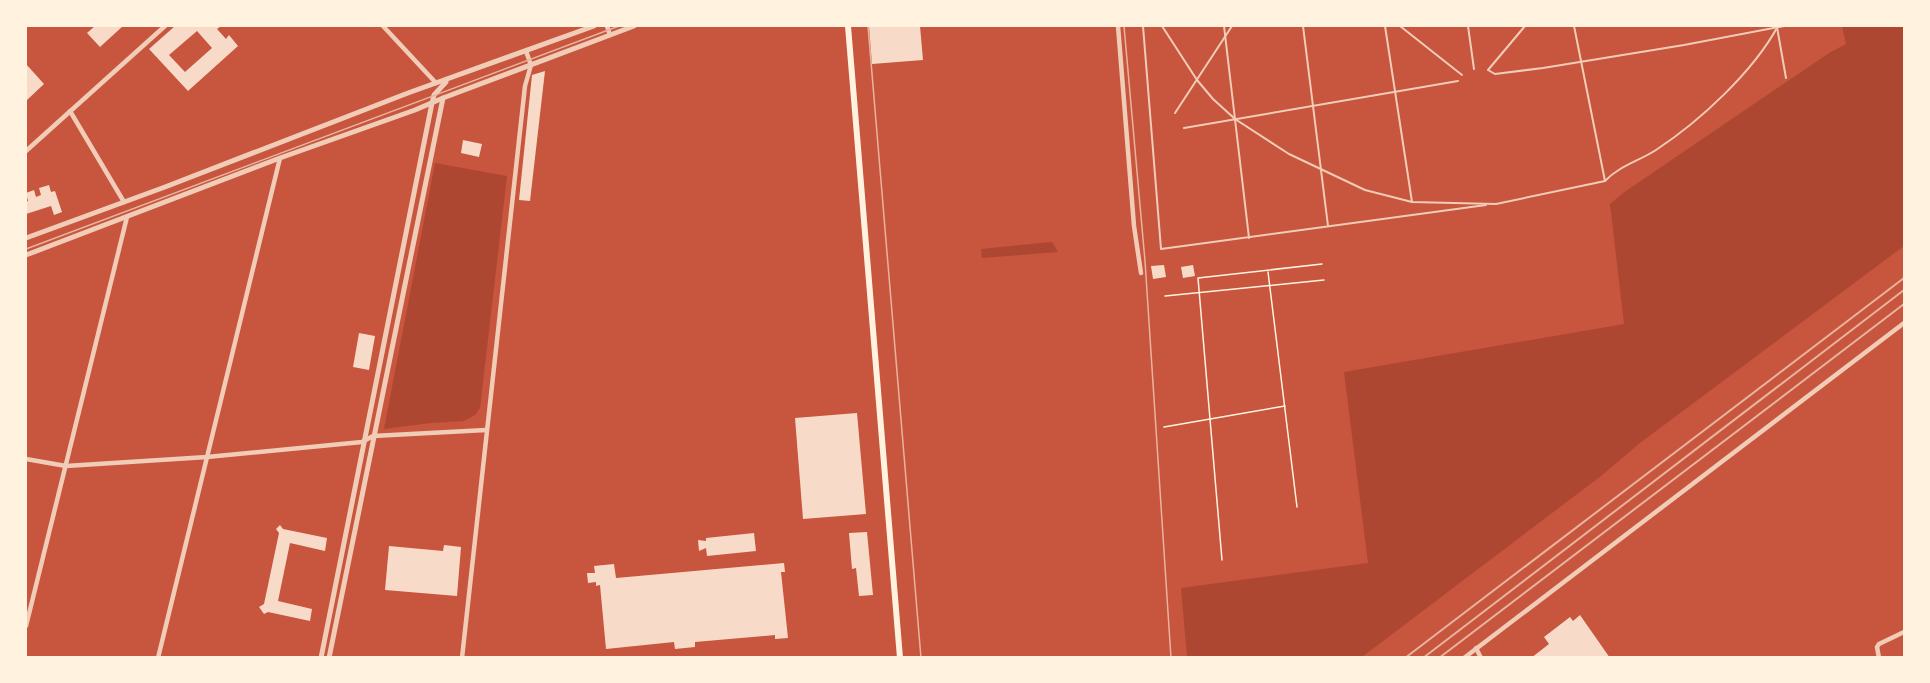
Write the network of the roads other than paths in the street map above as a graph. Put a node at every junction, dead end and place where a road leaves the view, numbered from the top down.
1 (165, 26) edge
2 (383, 26) edge
3 (594, 26) edge
4 (607, 26) edge
5 (634, 26) edge
6 (849, 26) edge
7 (1118, 26) edge
8 (1143, 26) edge
9 (1162, 26) edge
10 (1224, 26) edge
11 (1232, 26) edge
12 (1303, 26) edge
13 (1385, 26) edge
14 (1400, 26) edge
15 (1468, 26) edge
16 (1525, 26) edge
17 (1574, 26) edge
18 (1777, 26) edge
19 (1784, 26) edge
20 (610, 34) junction
21 (1226, 35) junction
22 (526, 51) junction
23 (1581, 61) junction
24 (531, 65) junction
25 (1474, 69) dead end
26 (1462, 75) dead end
27 (1786, 78) dead end
28 (447, 80) junction
29 (1197, 80) junction
30 (1458, 81) dead end
31 (436, 83) junction
32 (1395, 92) junction
33 (443, 98) junction
34 (432, 103) junction
35 (1313, 106) junction
36 (70, 111) junction
37 (1175, 113) dead end
38 (1235, 119) junction
39 (1184, 128) dead end
40 (26, 151) edge
41 (280, 158) junction
42 (1322, 171) junction
43 (1605, 181) junction
44 (1412, 202) junction
45 (1496, 204) junction
46 (126, 209) junction
47 (1328, 226) junction
48 (1249, 237) junction
49 (26, 238) edge
50 (26, 255) edge
51 (1141, 273) dead end
52 (1905, 323) edge
53 (385, 336) junction
54 (394, 338) junction
55 (486, 430) junction
56 (373, 436) junction
57 (362, 442) junction
58 (207, 457) junction
59 (26, 459) edge
60 (66, 466) junction
61 (26, 626) edge
62 (1905, 632) edge
63 (1476, 648) junction
64 (158, 657) edge
65 (321, 657) edge
66 (329, 657) edge
67 (462, 657) edge
68 (900, 657) edge
69 (1464, 657) edge
70 (1480, 657) edge
71 (1880, 657) edge

1 - 36 street
2 - 31 street
3 - 22 street
4 - 20 street
5 - 20 street
6 - 68 main road
7 - 51 street
8 - 48 lane
9 - 29 lane
10 - 21 lane
11 - 21 lane
12 - 35 lane
13 - 32 lane
14 - 26 lane
15 - 25 lane
16 - 23 lane
17 - 23 lane
18 - 19 lane
18 - 23 lane
18 - 27 lane
18 - 43 lane
20 - 24 street
21 - 29 lane
21 - 38 lane
22 - 24 street
22 - 28 street
23 - 43 lane
24 - 33 street
24 - 55 street
28 - 31 street
28 - 34 street
29 - 37 lane
29 - 38 lane
30 - 32 lane
31 - 46 street
32 - 35 lane
32 - 44 lane
33 - 34 street
33 - 54 street
34 - 41 street
34 - 53 street
35 - 38 lane
35 - 42 lane
36 - 40 street
36 - 46 street
38 - 39 lane
38 - 42 lane
38 - 48 lane
41 - 46 street
41 - 58 street
42 - 44 lane
42 - 47 lane
43 - 45 lane
44 - 45 lane
45 - 47 lane
46 - 49 street
46 - 50 street
46 - 60 street
47 - 48 lane
52 - 63 street
53 - 54 street
53 - 57 street
54 - 56 street
55 - 56 street
55 - 67 street
56 - 57 street
56 - 66 street
57 - 58 street
57 - 65 street
58 - 60 street
58 - 64 street
59 - 60 street
60 - 61 street
62 - 71 street
63 - 69 street
63 - 70 street

